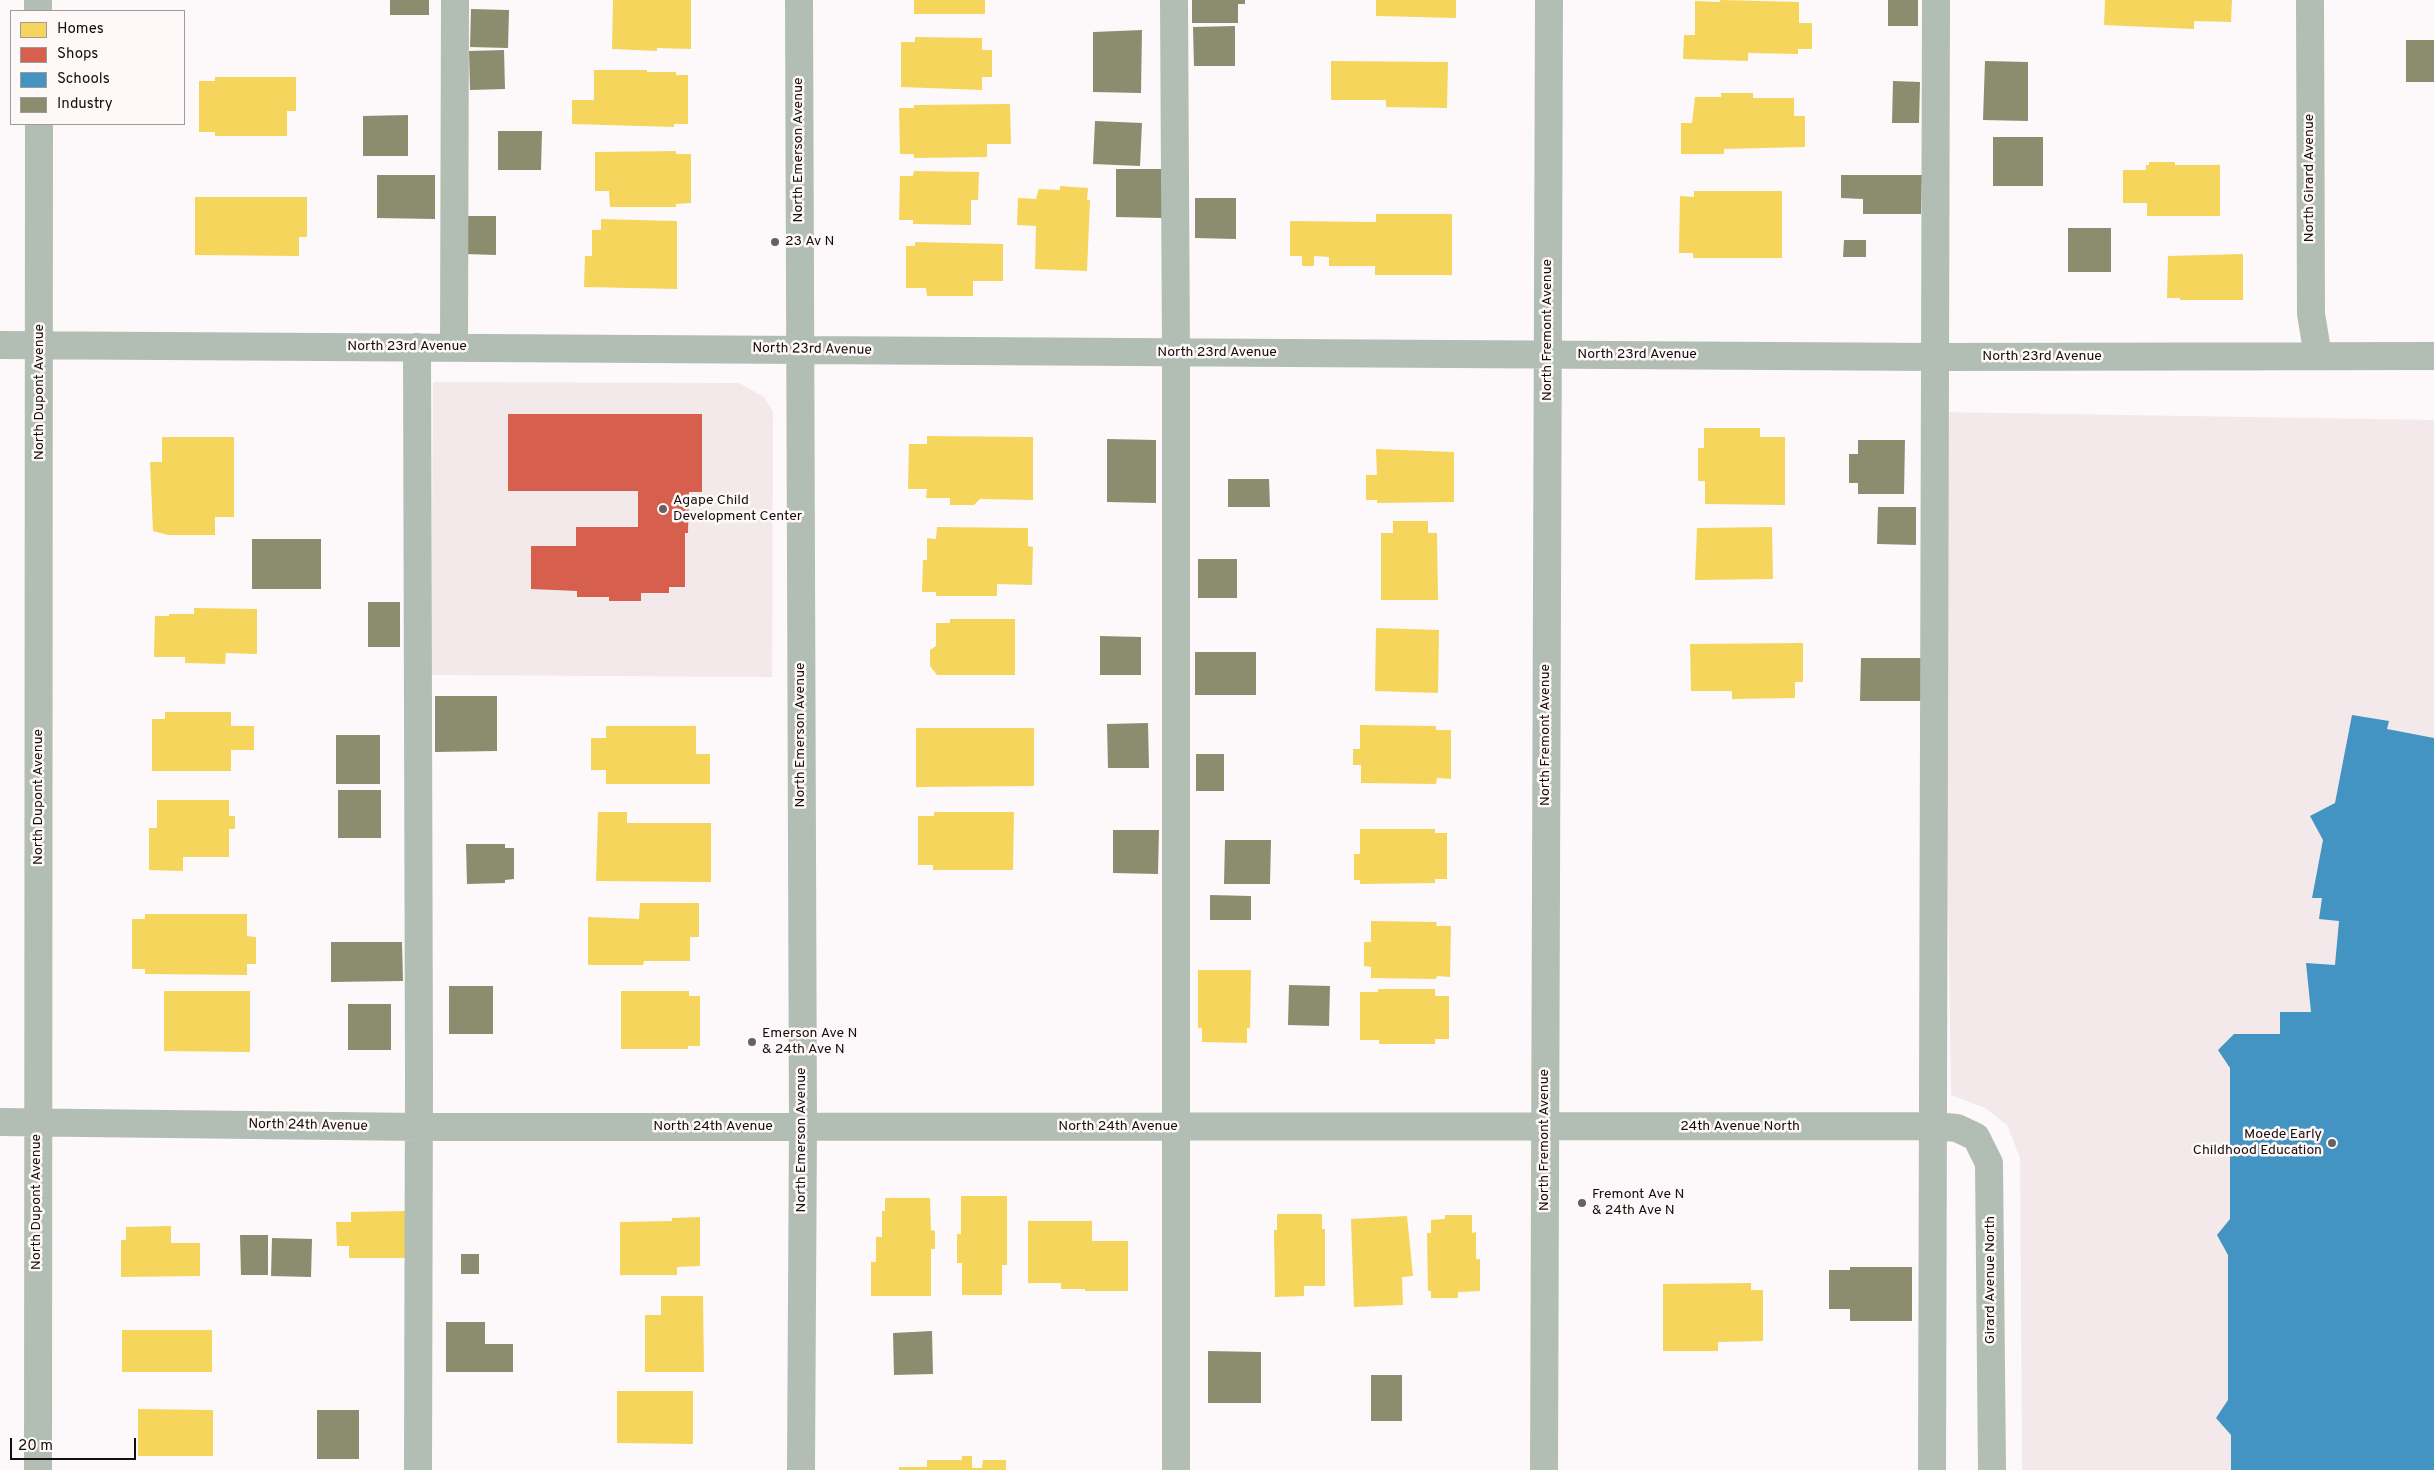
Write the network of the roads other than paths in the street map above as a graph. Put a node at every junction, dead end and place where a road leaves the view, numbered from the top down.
1 (455, 0) edge
2 (799, 0) edge
3 (1174, 0) edge
4 (1549, 0) edge
5 (1936, 0) edge
6 (2310, 0) edge
7 (39, 125) edge
8 (0, 345) edge
9 (40, 346) junction
10 (418, 346) junction
11 (454, 347) junction
12 (799, 350) junction
13 (1176, 353) junction
14 (1548, 354) junction
15 (2318, 356) junction
16 (2434, 356) edge
17 (1936, 357) junction
18 (0, 1122) edge
19 (37, 1123) junction
20 (1934, 1126) junction
21 (420, 1127) junction
22 (803, 1127) junction
23 (1176, 1127) junction
24 (1545, 1128) junction
25 (38, 1470) edge
26 (418, 1470) edge
27 (801, 1470) edge
28 (1176, 1470) edge
29 (1544, 1470) edge
30 (1932, 1470) edge
31 (1992, 1470) edge

1 - 11 street
2 - 12 street, North Emerson Avenue
3 - 13 street
4 - 14 street, North Fremont Avenue
5 - 17 street
6 - 15 street, North Girard Avenue
7 - 9 street, North Dupont Avenue
8 - 9 street, North 23rd Avenue
9 - 10 street, North 23rd Avenue
9 - 19 street, North Dupont Avenue
10 - 11 street, North 23rd Avenue
10 - 21 street
11 - 12 street, North 23rd Avenue
12 - 13 street, North 23rd Avenue
12 - 22 street, North Emerson Avenue
13 - 14 street, North 23rd Avenue
13 - 23 street
14 - 17 street, North 23rd Avenue
14 - 24 street, North Fremont Avenue
15 - 16 street, North 23rd Avenue
15 - 17 street, North 23rd Avenue
17 - 20 street
18 - 19 street, North 24th Avenue
19 - 21 street, North 24th Avenue
19 - 25 street, North Dupont Avenue
20 - 24 street, 24th Avenue North
20 - 30 street
20 - 31 street, Girard Avenue North
21 - 22 street, North 24th Avenue
21 - 26 street
22 - 23 street, North 24th Avenue
22 - 27 street, North Emerson Avenue
23 - 24 street, North 24th Avenue
23 - 28 street
24 - 29 street, North Fremont Avenue

